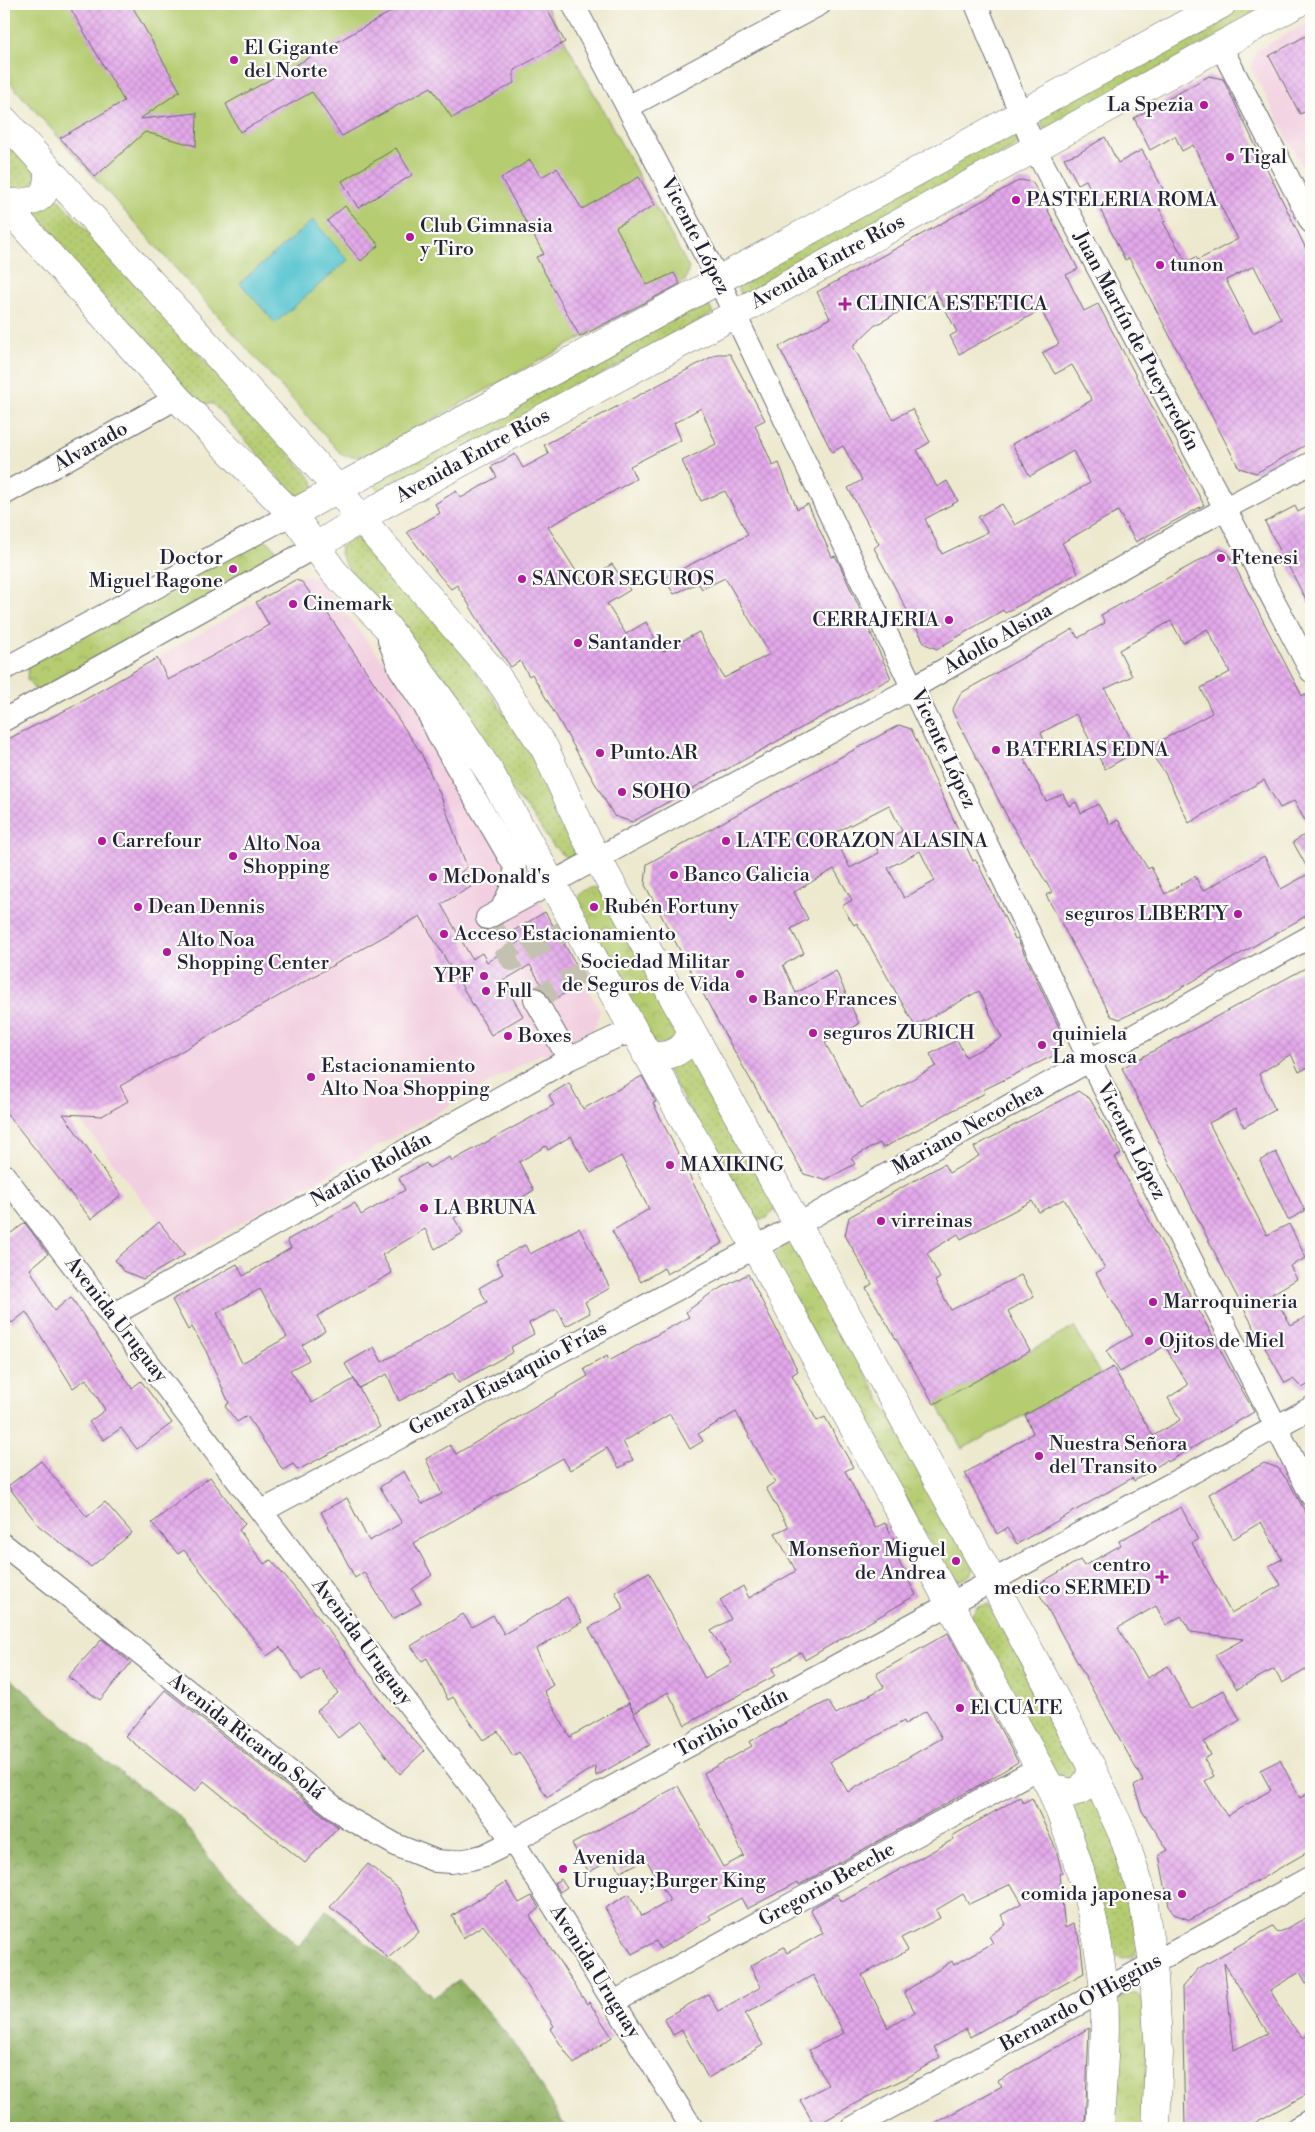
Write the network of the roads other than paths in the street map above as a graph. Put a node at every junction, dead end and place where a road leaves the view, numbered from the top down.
1 (573, 4) edge
2 (820, 4) edge
3 (976, 4) edge
4 (1222, 4) edge
5 (1296, 4) edge
6 (1220, 45) junction
7 (628, 107) junction
8 (1020, 115) junction
9 (4, 120) edge
10 (1034, 147) junction
11 (48, 169) junction
12 (4, 203) edge
13 (1311, 222) edge
14 (718, 279) junction
15 (735, 314) junction
16 (177, 398) junction
17 (1311, 462) edge
18 (338, 489) junction
19 (4, 494) edge
20 (1224, 509) junction
21 (292, 514) junction
22 (361, 519) junction
23 (315, 547) junction
24 (4, 668) edge
25 (1311, 671) edge
26 (914, 687) junction
27 (4, 720) edge
28 (478, 777) junction
29 (598, 859) junction
30 (550, 884) junction
31 (1311, 936) edge
32 (535, 999) dead end
33 (691, 1030) junction
34 (640, 1044) junction
35 (569, 1059) junction
36 (1090, 1061) junction
37 (4, 1175) edge
38 (797, 1225) junction
39 (755, 1247) junction
40 (112, 1315) junction
41 (1311, 1408) edge
42 (1276, 1426) junction
43 (1311, 1495) edge
44 (262, 1511) junction
45 (4, 1545) edge
46 (992, 1580) junction
47 (951, 1605) junction
48 (1091, 1766) junction
49 (1045, 1777) junction
50 (513, 1841) junction
51 (1311, 1877) edge
52 (1153, 1962) junction
53 (1104, 1992) junction
54 (614, 2002) junction
55 (1311, 2120) edge
56 (692, 2128) edge
57 (852, 2128) edge
58 (1100, 2128) edge
59 (1156, 2128) edge
60 (1297, 2128) edge

1 - 7 street, Vicente López
2 - 7 street
3 - 8 street, Juan Martín de Pueyrredón
4 - 8 main road, Avenida Entre Ríos
5 - 6 main road, Avenida Entre Ríos
6 - 10 main road, Avenida Entre Ríos
6 - 13 street
7 - 14 street, Vicente López
8 - 10 street, Juan Martín de Pueyrredón
8 - 14 main road, Avenida Entre Ríos
9 - 11 main road
10 - 15 main road, Avenida Entre Ríos
10 - 20 street, Juan Martín de Pueyrredón
11 - 12 main road
11 - 18 main road
12 - 16 main road
14 - 15 street, Vicente López
14 - 18 main road, Avenida Entre Ríos
15 - 22 main road, Avenida Entre Ríos
15 - 26 street, Vicente López
16 - 19 street, Alvarado
16 - 21 main road
17 - 20 street, Adolfo Alsina
18 - 21 main road, Avenida Entre Ríos
18 - 22 main road
20 - 25 street, Juan Martín de Pueyrredón
20 - 26 street, Adolfo Alsina
21 - 23 main road
21 - 24 street
22 - 23 main road, Avenida Entre Ríos
22 - 29 main road
23 - 27 street
23 - 28 main road
26 - 29 street, Adolfo Alsina
26 - 36 street, Vicente López
28 - 30 main road
28 - 30 street, Adolfo Alsina
29 - 30 street, Adolfo Alsina
29 - 33 main road
30 - 34 main road
31 - 36 street, Mariano Necochea
32 - 35 street
33 - 34 main road
33 - 38 main road
34 - 35 street, Natalio Roldán
34 - 39 main road
35 - 40 street, Natalio Roldán
36 - 38 street, Mariano Necochea
36 - 42 street, Vicente López
37 - 40 street, Avenida Uruguay
38 - 39 street, Mariano Necochea
38 - 46 main road
39 - 44 street, General Eustaquio Frías
39 - 47 main road
40 - 44 street, Avenida Uruguay
41 - 42 street, Toribio Tedín
42 - 43 street, Vicente López
42 - 46 street, Toribio Tedín
44 - 50 street, Avenida Uruguay
45 - 50 street, Avenida Ricardo Solá
46 - 47 street, Toribio Tedín
46 - 48 main road
47 - 49 main road
47 - 50 street, Toribio Tedín
48 - 49 main road
48 - 52 main road
49 - 53 main road
49 - 54 street, Gregorio Beeche
50 - 54 street, Avenida Uruguay
51 - 52 street, Bernardo O'Higgins
52 - 53 street, Bernardo O'Higgins
52 - 59 main road
53 - 57 street, Bernardo O'Higgins
53 - 58 main road
54 - 56 street, Avenida Uruguay
55 - 60 street

